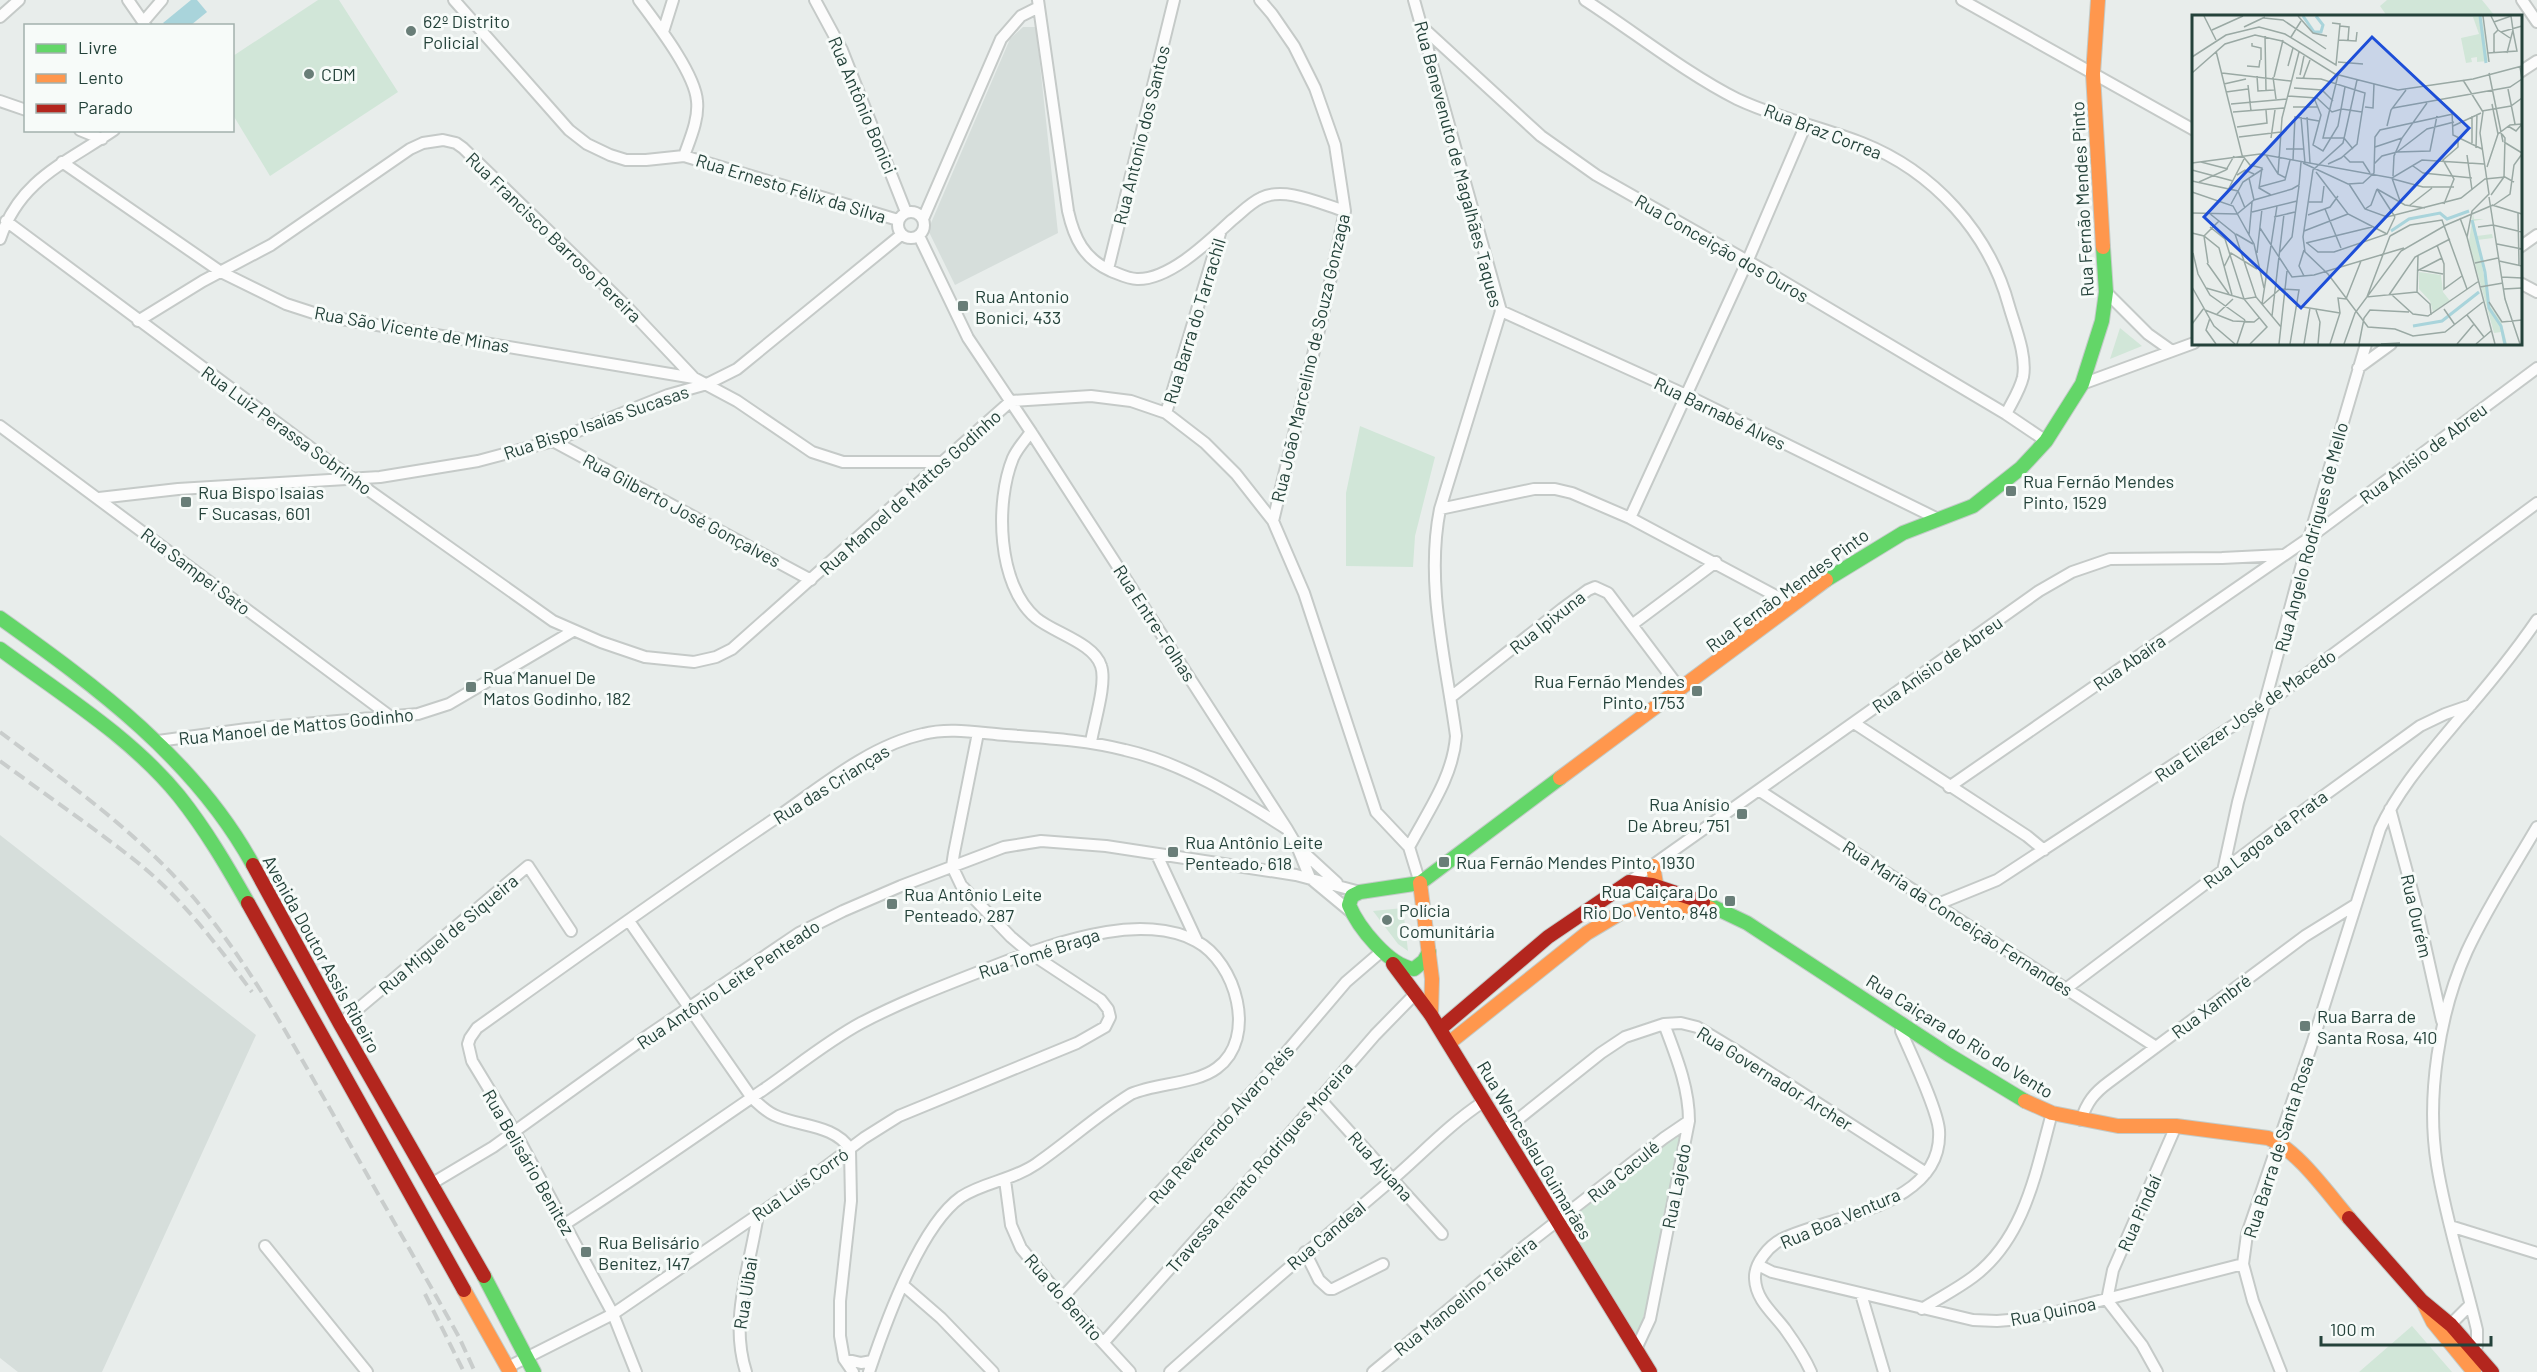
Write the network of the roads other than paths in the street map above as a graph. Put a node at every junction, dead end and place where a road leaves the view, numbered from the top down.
1 (19, 0) edge
2 (128, 0) edge
3 (162, 0) edge
4 (454, 0) edge
5 (639, 0) edge
6 (673, 0) edge
7 (815, 0) edge
8 (1174, 0) edge
9 (1260, 0) edge
10 (1414, 0) edge
11 (1584, 0) edge
12 (1962, 0) edge
13 (2098, 0) edge
14 (2522, 0) edge
15 (1038, 4) edge
16 (0, 17) edge
17 (2537, 22) edge
18 (145, 23) edge
19 (1420, 26) junction
20 (663, 32) junction
21 (2537, 61) edge
22 (2522, 71) edge
23 (2093, 74) junction
24 (0, 101) edge
25 (24, 109) edge
26 (1806, 124) junction
27 (2192, 129) edge
28 (85, 132) edge
29 (111, 132) edge
30 (102, 139) junction
31 (684, 156) junction
32 (62, 162) junction
33 (1345, 211) junction
34 (902, 216) junction
35 (922, 219) junction
36 (6, 221) junction
37 (1221, 230) junction
38 (901, 235) junction
39 (2537, 235) edge
40 (919, 236) junction
41 (0, 239) edge
42 (2522, 246) edge
43 (1747, 262) junction
44 (1108, 269) junction
45 (221, 272) junction
46 (2522, 284) edge
47 (2106, 292) junction
48 (2537, 292) edge
49 (1501, 311) junction
50 (138, 321) junction
51 (2192, 343) edge
52 (2367, 345) edge
53 (2390, 345) edge
54 (2172, 351) junction
55 (2358, 368) junction
56 (2537, 368) edge
57 (694, 378) junction
58 (707, 384) junction
59 (2082, 384) junction
60 (1684, 394) junction
61 (1011, 401) junction
62 (1166, 413) junction
63 (2006, 414) junction
64 (0, 426) edge
65 (1031, 432) junction
66 (553, 441) junction
67 (2046, 441) junction
68 (941, 462) junction
69 (350, 477) junction
70 (99, 498) junction
71 (2537, 503) edge
72 (1440, 509) junction
73 (1630, 518) junction
74 (1938, 519) junction
75 (1273, 521) junction
76 (2309, 538) junction
77 (2283, 555) junction
78 (1716, 562) junction
79 (811, 580) junction
80 (1793, 605) junction
81 (0, 618) edge
82 (2537, 620) edge
83 (1633, 624) junction
84 (573, 632) junction
85 (0, 649) edge
86 (1681, 690) junction
87 (1451, 698) junction
88 (2266, 704) junction
89 (2471, 705) junction
90 (391, 717) junction
91 (1854, 723) junction
92 (978, 733) junction
93 (158, 741) junction
94 (1091, 742) junction
95 (1949, 787) junction
96 (1760, 790) junction
97 (2390, 809) junction
98 (2537, 827) edge
99 (1287, 829) junction
100 (1297, 846) junction
101 (1409, 847) junction
102 (2044, 850) junction
103 (1157, 855) junction
104 (952, 866) junction
105 (1653, 866) junction
106 (2223, 871) junction
107 (1310, 878) junction
108 (1629, 882) junction
109 (1420, 883) junction
110 (1339, 885) junction
111 (1657, 886) junction
112 (1360, 892) junction
113 (1938, 904) junction
114 (1658, 905) junction
115 (2355, 905) junction
116 (1716, 908) junction
117 (1352, 912) junction
118 (629, 921) junction
119 (571, 931) dead end
120 (1197, 941) junction
121 (1382, 951) junction
122 (1429, 952) junction
123 (1030, 953) junction
124 (2067, 988) junction
125 (1416, 993) junction
126 (689, 1009) junction
127 (1431, 1015) junction
128 (1902, 1023) junction
129 (2443, 1023) junction
130 (340, 1024) junction
131 (1664, 1024) junction
132 (1440, 1029) junction
133 (1449, 1043) junction
134 (2156, 1047) junction
135 (469, 1049) joint
136 (752, 1098) junction
137 (1319, 1098) junction
138 (1484, 1101) junction
139 (2052, 1113) junction
140 (2081, 1120) junction
141 (1689, 1121) junction
142 (2176, 1126) junction
143 (514, 1132) junction
144 (1502, 1132) junction
145 (2278, 1142) junction
146 (850, 1149) junction
147 (1926, 1173) junction
148 (1393, 1179) junction
149 (1005, 1180) junction
150 (431, 1184) junction
151 (758, 1214) junction
152 (1557, 1222) junction
153 (565, 1224) junction
154 (2450, 1226) junction
155 (1442, 1234) dead end
156 (265, 1246) dead end
157 (1305, 1252) junction
158 (2537, 1253) edge
159 (1383, 1264) dead end
160 (2244, 1264) junction
161 (1758, 1265) junction
162 (903, 1285) junction
163 (1862, 1294) junction
164 (1062, 1298) junction
165 (2107, 1300) junction
166 (2469, 1306) junction
167 (1922, 1309) junction
168 (614, 1314) junction
169 (2446, 1329) junction
170 (1104, 1342) junction
171 (1636, 1349) junction
172 (527, 1357) junction
173 (844, 1359) junction
174 (2472, 1362) edge
175 (870, 1367) edge
176 (509, 1369) edge
177 (367, 1372) edge
178 (534, 1372) edge
179 (636, 1372) edge
180 (746, 1372) edge
181 (854, 1372) edge
182 (993, 1372) edge
183 (1130, 1372) edge
184 (1170, 1372) edge
185 (1373, 1372) edge
186 (1650, 1372) edge
187 (1811, 1372) edge
188 (1884, 1372) edge
189 (2157, 1372) edge
190 (2281, 1372) edge
191 (2492, 1372) edge

1 - 16 street
2 - 18 street
3 - 18 street
4 - 31 street
5 - 20 street
6 - 20 street
7 - 34 street, Rua Antônio Bonici
8 - 44 street, Rua Antonio dos Santos
9 - 33 street, Rua João Marcelino de Souza Gonzaga
10 - 19 street, Rua Benevenuto de Magalhães Taques
11 - 26 street, Rua Braz Correa
12 - 23 street
13 - 23 street, Rua Fernão Mendes Pinto
14 - 17 street
15 - 35 street
15 - 44 street
19 - 43 street, Rua Conceição dos Ouros
19 - 49 street, Rua Benevenuto de Magalhães Taques
20 - 31 street
21 - 22 street
23 - 27 street
23 - 47 street, Rua Fernão Mendes Pinto
24 - 25 street
26 - 43 street
26 - 63 street, Rua Braz Correa
28 - 30 street
29 - 30 street
30 - 32 street
31 - 34 street, Rua Ernesto Félix da Silva
32 - 36 street
32 - 45 street, Rua São Vicente de Minas
33 - 37 street
33 - 75 street, Rua João Marcelino de Souza Gonzaga
34 - 35 street
34 - 38 street, Rua Antônio Bonici
35 - 40 street
36 - 41 street
36 - 50 street, Rua Luiz Perassa Sobrinho
37 - 44 street
37 - 62 street, Rua Barra do Tarrachil
38 - 40 street
38 - 58 street, Rua Bispo Isaías Sucasas
39 - 42 street
40 - 61 street
43 - 60 street
43 - 63 street, Rua Conceição dos Ouros
45 - 50 street, Rua Francisco Barroso Pereira
45 - 57 street, Rua São Vicente de Minas
45 - 57 street, Rua Francisco Barroso Pereira
46 - 48 street
47 - 54 street
47 - 59 street, Rua Fernão Mendes Pinto
49 - 60 street, Rua Barnabé Alves
49 - 72 street, Rua Benevenuto de Magalhães Taques
50 - 69 street, Rua Luiz Perassa Sobrinho
51 - 54 street
52 - 55 street, Rua Angelo Rodrigues de Mello
53 - 55 street
54 - 59 street
55 - 76 street, Rua Angelo Rodrigues de Mello
56 - 76 street, Rua Anísio de Abreu
57 - 58 street, Rua Francisco Barroso Pereira
58 - 66 street, Rua Bispo Isaías Sucasas
58 - 68 street, Rua Francisco Barroso Pereira
59 - 67 street, Rua Fernão Mendes Pinto
60 - 73 street
60 - 74 street, Rua Barnabé Alves
61 - 62 street, Rua Manoel de Mattos Godinho
61 - 65 street, Rua Entre-Folhas
61 - 68 street, Rua Manoel de Mattos Godinho
62 - 75 street, Rua Manoel de Mattos Godinho
63 - 67 street, Rua Conceição dos Ouros
64 - 70 street, Rua Sampei Sato
65 - 94 street
65 - 99 street, Rua Entre-Folhas
66 - 69 street, Rua Bispo Isaías Sucasas
66 - 79 street, Rua Gilberto José Gonçalves
67 - 74 street, Rua Fernão Mendes Pinto
68 - 79 street, Rua Manoel de Mattos Godinho
69 - 70 street, Rua Bispo Isaías Sucasas
69 - 84 street, Rua Luiz Perassa Sobrinho
70 - 90 street, Rua Sampei Sato
71 - 88 street, Rua Eliezer José de Macedo
72 - 73 street
72 - 87 street, Rua Benevenuto de Magalhães Taques
73 - 78 street
74 - 80 street, Rua Fernão Mendes Pinto
75 - 101 street, Rua Manoel de Mattos Godinho
76 - 77 street, Rua Abaíra
76 - 88 street, Rua Angelo Rodrigues de Mello
77 - 91 street, Rua Anísio de Abreu
77 - 95 street, Rua Abaíra
78 - 80 street
78 - 83 street
79 - 84 street, Rua Manoel de Mattos Godinho
80 - 86 street, Rua Fernão Mendes Pinto
81 - 93 street, Avenida Doutor Assis Ribeiro
82 - 89 street, Rua Barra de Santa Rosa
83 - 86 street, Rua Ipixuna
83 - 87 street, Rua Ipixuna
84 - 90 street, Rua Manoel de Mattos Godinho
85 - 176 street
86 - 109 street, Rua Fernão Mendes Pinto
87 - 101 street, Rua Benevenuto de Magalhães Taques
88 - 102 street, Rua Eliezer José de Macedo
88 - 106 street, Rua Angelo Rodrigues de Mello
89 - 97 street, Rua Barra de Santa Rosa
89 - 106 street, Rua Lagoa da Prata
90 - 93 street, Rua Manoel de Mattos Godinho
91 - 95 street
91 - 96 street, Rua Anísio de Abreu
92 - 94 street, Rua das Crianças
92 - 104 street
92 - 118 street, Rua das Crianças
93 - 130 street, Avenida Doutor Assis Ribeiro
94 - 99 street, Rua das Crianças
95 - 102 street
96 - 105 street, Rua Anísio de Abreu
96 - 113 street, Rua Maria da Conceição Fernandes
97 - 115 street, Rua Barra de Santa Rosa
97 - 129 street, Rua Ourém
98 - 129 street
99 - 100 street, Rua Entre-Folhas
100 - 107 street, Rua Entre-Folhas
100 - 110 street, Rua Entre-Folhas
101 - 109 street, Rua Manoel de Mattos Godinho
102 - 113 street, Rua Eliezer José de Macedo
103 - 104 street, Rua Antônio Leite Penteado
103 - 107 street, Rua Antônio Leite Penteado
103 - 120 street
104 - 123 street
104 - 126 street, Rua Antônio Leite Penteado
105 - 108 street, Rua Anísio de Abreu
105 - 111 street
106 - 124 street, Rua Lagoa da Prata
107 - 110 street, Rua Antônio Leite Penteado
107 - 117 street
108 - 111 street, Rua Caiçara do Rio do Vento
108 - 132 street
109 - 112 street
109 - 122 street
110 - 112 street, Rua Antônio Leite Penteado
111 - 114 street
111 - 116 street, Rua Caiçara do Rio do Vento
112 - 117 street
113 - 124 street, Rua Maria da Conceição Fernandes
114 - 116 street, Rua Caiçara do Rio do Vento
114 - 133 street, Rua Caiçara do Rio do Vento
115 - 134 street, Rua Xambré
115 - 145 street, Rua Barra de Santa Rosa
116 - 128 street, Rua Caiçara do Rio do Vento
117 - 121 street
118 - 126 street
118 - 135 street, Rua das Crianças
119 - 130 street, Rua Miguel de Siqueira
120 - 123 street, Rua Tomé Braga
120 - 149 street
121 - 122 street
121 - 125 street, Rua Wenceslau Guimarães
121 - 164 street, Rua Reverendo Alvaro Réis
122 - 127 street
123 - 136 street, Rua Tomé Braga
123 - 146 street, Rua Luís Corró
124 - 134 street, Rua Maria da Conceição Fernandes
125 - 127 street, Rua Wenceslau Guimarães
125 - 137 street, Travessa Renato Rodrigues Moreira
126 - 136 street
126 - 143 street, Rua Antônio Leite Penteado
127 - 132 street, Rua Wenceslau Guimarães
128 - 139 street, Rua Caiçara do Rio do Vento
128 - 147 street, Rua Boa Ventura
129 - 154 street
130 - 150 street, Avenida Doutor Assis Ribeiro
131 - 141 street, Rua Lajedo
131 - 144 street, Rua Governador Archer
131 - 147 street, Rua Governador Archer
132 - 133 street, Rua Wenceslau Guimarães
133 - 138 street, Rua Wenceslau Guimarães
134 - 140 street, Rua Xambré
135 - 143 street, Rua Belisário Benitez
136 - 146 street
136 - 153 street, Rua Tomé Braga
137 - 148 street, Rua Ajuana
137 - 170 street, Travessa Renato Rodrigues Moreira
138 - 144 street, Rua Wenceslau Guimarães
138 - 148 street, Rua Candeal
139 - 140 street, Rua Caiçara do Rio do Vento
139 - 167 street
140 - 142 street, Rua Caiçara do Rio do Vento
141 - 152 street, Rua Caculé
141 - 171 street, Rua Lajedo
142 - 145 street, Rua Caiçara do Rio do Vento
142 - 165 street, Rua Pindaí
143 - 150 street, Rua Antônio Leite Penteado
143 - 153 street, Rua Belisário Benitez
144 - 152 street, Rua Wenceslau Guimarães
145 - 160 street, Rua Barra de Santa Rosa
145 - 169 street, Rua Caiçara do Rio do Vento
146 - 151 street, Rua Luís Corró
146 - 173 street
147 - 161 street, Rua Boa Ventura
148 - 155 street, Rua Ajuana
148 - 157 street, Rua Candeal
149 - 162 street
149 - 164 street, Rua do Benito
150 - 172 street, Avenida Doutor Assis Ribeiro
151 - 168 street, Rua Luís Corró
151 - 180 street, Rua Uibai
152 - 171 street, Rua Wenceslau Guimarães
152 - 185 street, Rua Manoelino Teixeira
153 - 168 street, Rua Belisário Benitez
154 - 158 street
154 - 166 street
156 - 177 street
157 - 159 street
157 - 184 street, Rua Candeal
160 - 165 street, Rua Quinoa
160 - 190 street, Rua Barra de Santa Rosa
161 - 163 street, Rua Quinoa
161 - 187 street
162 - 175 street
162 - 182 street
163 - 167 street, Rua Quinoa
163 - 188 street
164 - 170 street, Rua do Benito
165 - 167 street, Rua Quinoa
165 - 189 street
166 - 169 street
166 - 174 street
168 - 172 street, Rua Luís Corró
168 - 179 street, Rua Belisário Benitez
169 - 174 street, Rua Caiçara do Rio do Vento
170 - 183 street, Rua do Benito
171 - 186 street, Rua Wenceslau Guimarães
172 - 176 street, Rua Luís Corró
172 - 178 street, Avenida Doutor Assis Ribeiro
173 - 175 street
173 - 181 street
174 - 191 street, Rua Caiçara do Rio do Vento

